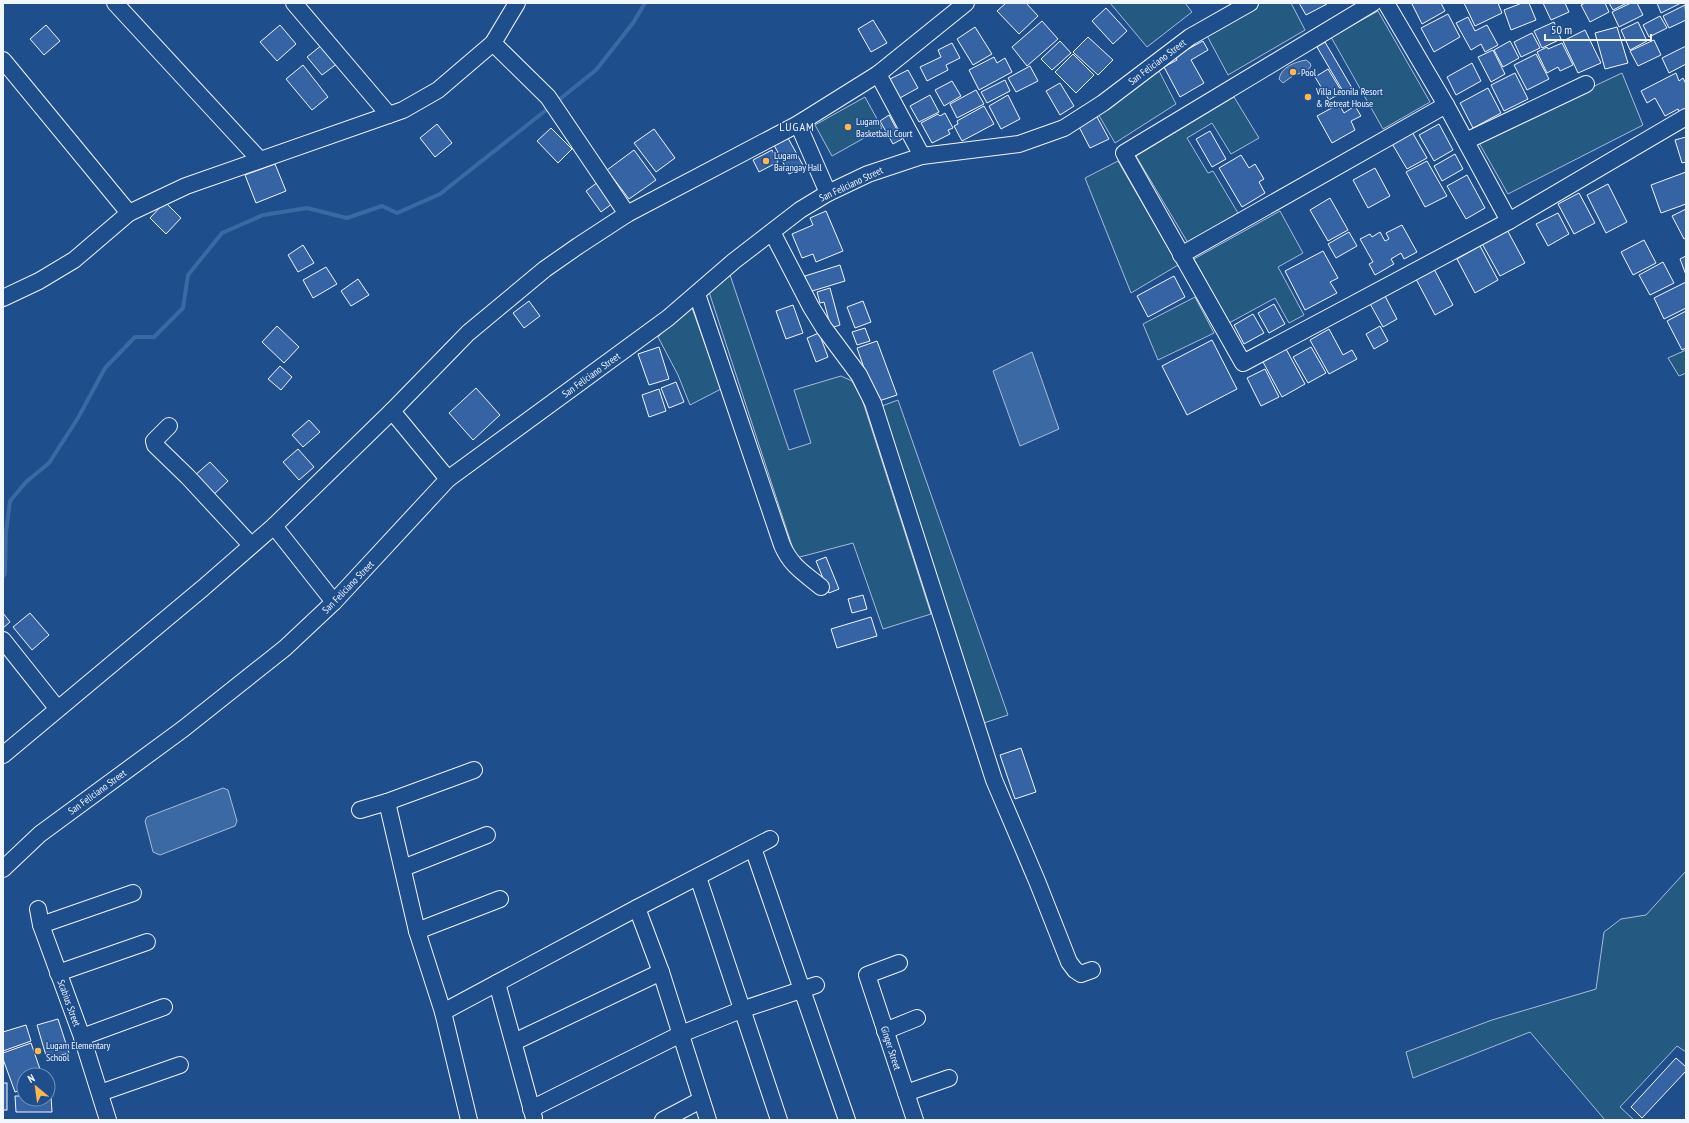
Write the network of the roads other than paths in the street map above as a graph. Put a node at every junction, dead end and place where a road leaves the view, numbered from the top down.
1 (115, 3) edge
2 (294, 3) edge
3 (517, 3) edge
4 (966, 3) edge
5 (1250, 3) edge
6 (1373, 3) edge
7 (1386, 3) edge
8 (493, 43) junction
9 (3, 60) edge
10 (878, 74) junction
11 (1586, 84) dead end
12 (1446, 105) junction
13 (389, 115) junction
14 (1686, 116) edge
15 (798, 124) junction
16 (1466, 141) junction
17 (922, 156) junction
18 (260, 160) junction
19 (828, 193) junction
20 (129, 213) junction
21 (627, 214) junction
22 (1509, 221) junction
23 (772, 232) junction
24 (1181, 255) junction
25 (697, 294) junction
26 (3, 298) edge
27 (392, 411) junction
28 (170, 426) dead end
29 (448, 479) junction
30 (274, 526) junction
31 (251, 545) junction
32 (820, 587) dead end
33 (334, 602) junction
34 (3, 640) edge
35 (57, 708) junction
36 (3, 755) edge
37 (474, 770) dead end
38 (387, 802) junction
39 (360, 810) dead end
40 (487, 835) dead end
41 (770, 839) dead end
42 (753, 848) junction
43 (402, 868) junction
44 (3, 869) edge
45 (698, 877) junction
46 (133, 893) dead end
47 (500, 899) dead end
48 (636, 908) junction
49 (38, 909) dead end
50 (41, 925) junction
51 (417, 931) junction
52 (147, 942) dead end
53 (899, 963) dead end
54 (1092, 970) dead end
55 (660, 972) junction
56 (58, 973) junction
57 (497, 982) junction
58 (809, 988) junction
59 (164, 1007) dead end
60 (741, 1010) junction
61 (443, 1012) junction
62 (917, 1018) dead end
63 (885, 1031) junction
64 (681, 1034) junction
65 (82, 1037) junction
66 (514, 1042) junction
67 (180, 1065) dead end
68 (950, 1078) dead end
69 (100, 1093) junction
70 (906, 1093) junction
71 (701, 1100) junction
72 (533, 1115) edge
73 (108, 1120) edge
74 (469, 1120) edge
75 (663, 1120) edge
76 (708, 1120) edge
77 (778, 1120) edge
78 (847, 1120) edge
79 (915, 1120) edge

1 - 18 street
2 - 13 street
3 - 8 street
4 - 10 street
5 - 17 street, San Feliciano Street
6 - 24 street
7 - 12 street
8 - 13 street
8 - 21 street
9 - 20 street
10 - 15 street
10 - 17 street
11 - 16 street
12 - 16 street
12 - 24 street
13 - 18 street
14 - 22 street
15 - 19 street
15 - 21 street
16 - 22 street
17 - 19 street, San Feliciano Street
18 - 20 street
19 - 23 street, San Feliciano Street
20 - 26 street
21 - 27 street
22 - 24 street
23 - 25 street, San Feliciano Street
23 - 54 street
25 - 29 street, San Feliciano Street
25 - 32 street
27 - 29 street
27 - 30 street
28 - 31 street
29 - 33 street, San Feliciano Street
30 - 31 street
30 - 33 street
31 - 35 street
33 - 44 street, San Feliciano Street
34 - 35 street
35 - 36 street
37 - 38 street
38 - 39 street
38 - 43 street
40 - 43 street
41 - 42 street
42 - 45 street
42 - 58 street
43 - 51 street
45 - 48 street
45 - 60 street
46 - 50 street
47 - 51 street
48 - 55 street
48 - 57 street
49 - 50 street, Scabius Street
50 - 56 street, Scabius Street
51 - 61 street
52 - 56 street
53 - 63 street, Ginger Street
55 - 64 street
55 - 66 street
56 - 65 street, Scabius Street
57 - 61 street
57 - 66 street
58 - 60 street
58 - 78 street
59 - 65 street
60 - 64 street
60 - 77 street
61 - 74 street
62 - 63 street
63 - 70 street, Ginger Street
64 - 71 street
64 - 72 street
65 - 69 street, Scabius Street
66 - 72 street
67 - 69 street
68 - 70 street
69 - 73 street, Scabius Street
70 - 79 street, Ginger Street
71 - 75 street
71 - 76 street

